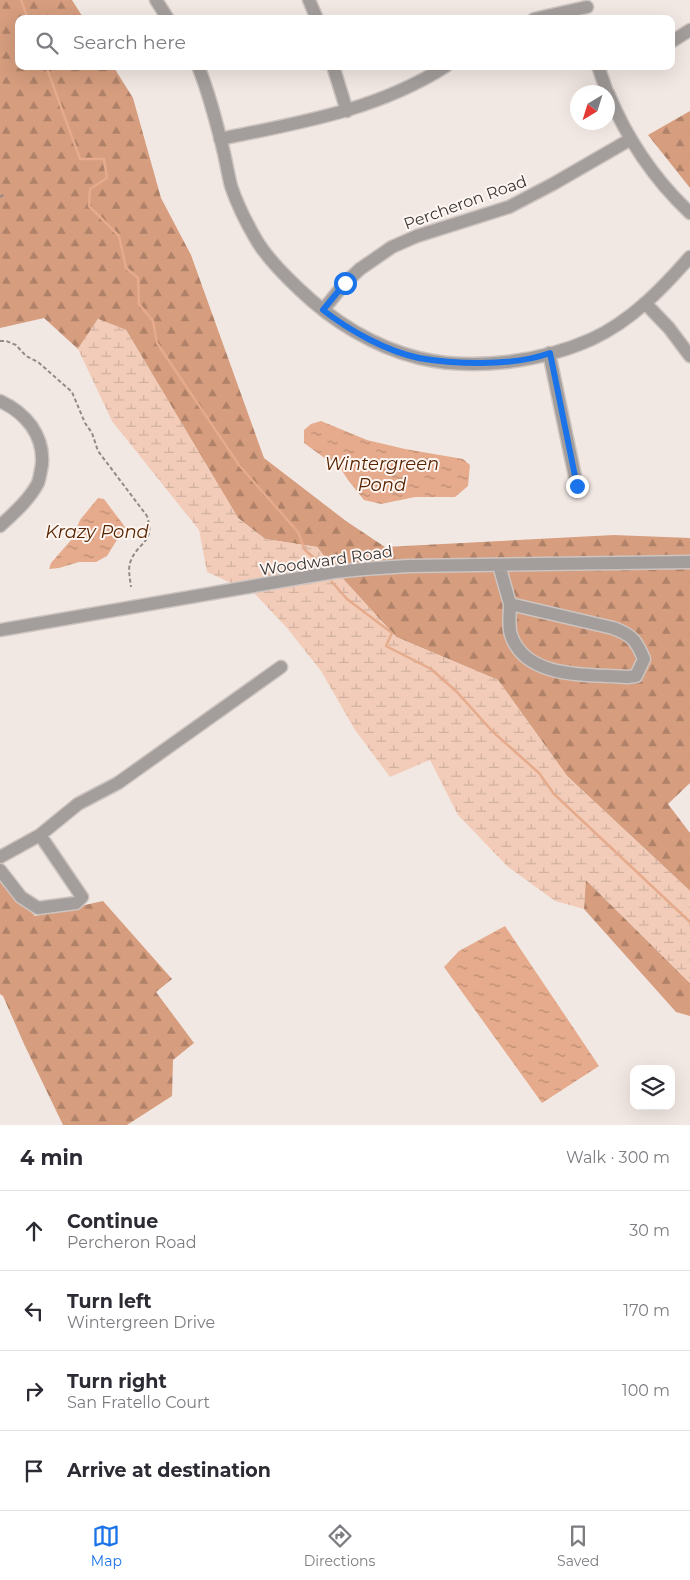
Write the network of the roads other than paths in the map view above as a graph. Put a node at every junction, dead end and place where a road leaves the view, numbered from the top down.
1 (156, 0) edge
2 (309, 0) edge
3 (587, 8) edge
4 (165, 15) edge
5 (315, 15) edge
6 (553, 15) edge
7 (690, 30) edge
8 (675, 39) edge
9 (199, 70) edge
10 (334, 70) edge
11 (439, 70) edge
12 (603, 70) edge
13 (606, 85) edge
14 (347, 111) junction
15 (615, 112) edge
16 (220, 139) junction
17 (631, 139) junction
18 (690, 213) edge
19 (690, 257) edge
20 (645, 303) junction
21 (323, 310) junction
22 (550, 353) junction
23 (690, 356) edge
24 (0, 401) edge
25 (577, 486) dead end
26 (0, 526) edge
27 (690, 562) edge
28 (499, 565) junction
29 (510, 604) junction
30 (0, 630) edge
31 (281, 667) dead end
32 (40, 835) junction
33 (0, 857) edge
34 (0, 870) edge

1 - 4 street
2 - 5 street
3 - 6 street
7 - 8 street
9 - 16 street
10 - 14 street
11 - 14 street
12 - 13 street
14 - 16 street
15 - 17 street
16 - 21 street
17 - 18 street
17 - 21 street, Percheron Road
19 - 20 street
20 - 22 street
20 - 23 street
21 - 22 street
22 - 25 street
24 - 26 street
27 - 28 street, Woodward Road
28 - 29 street
28 - 30 street, Woodward Road
29 - 29 street
31 - 32 street
32 - 33 street
32 - 34 street

